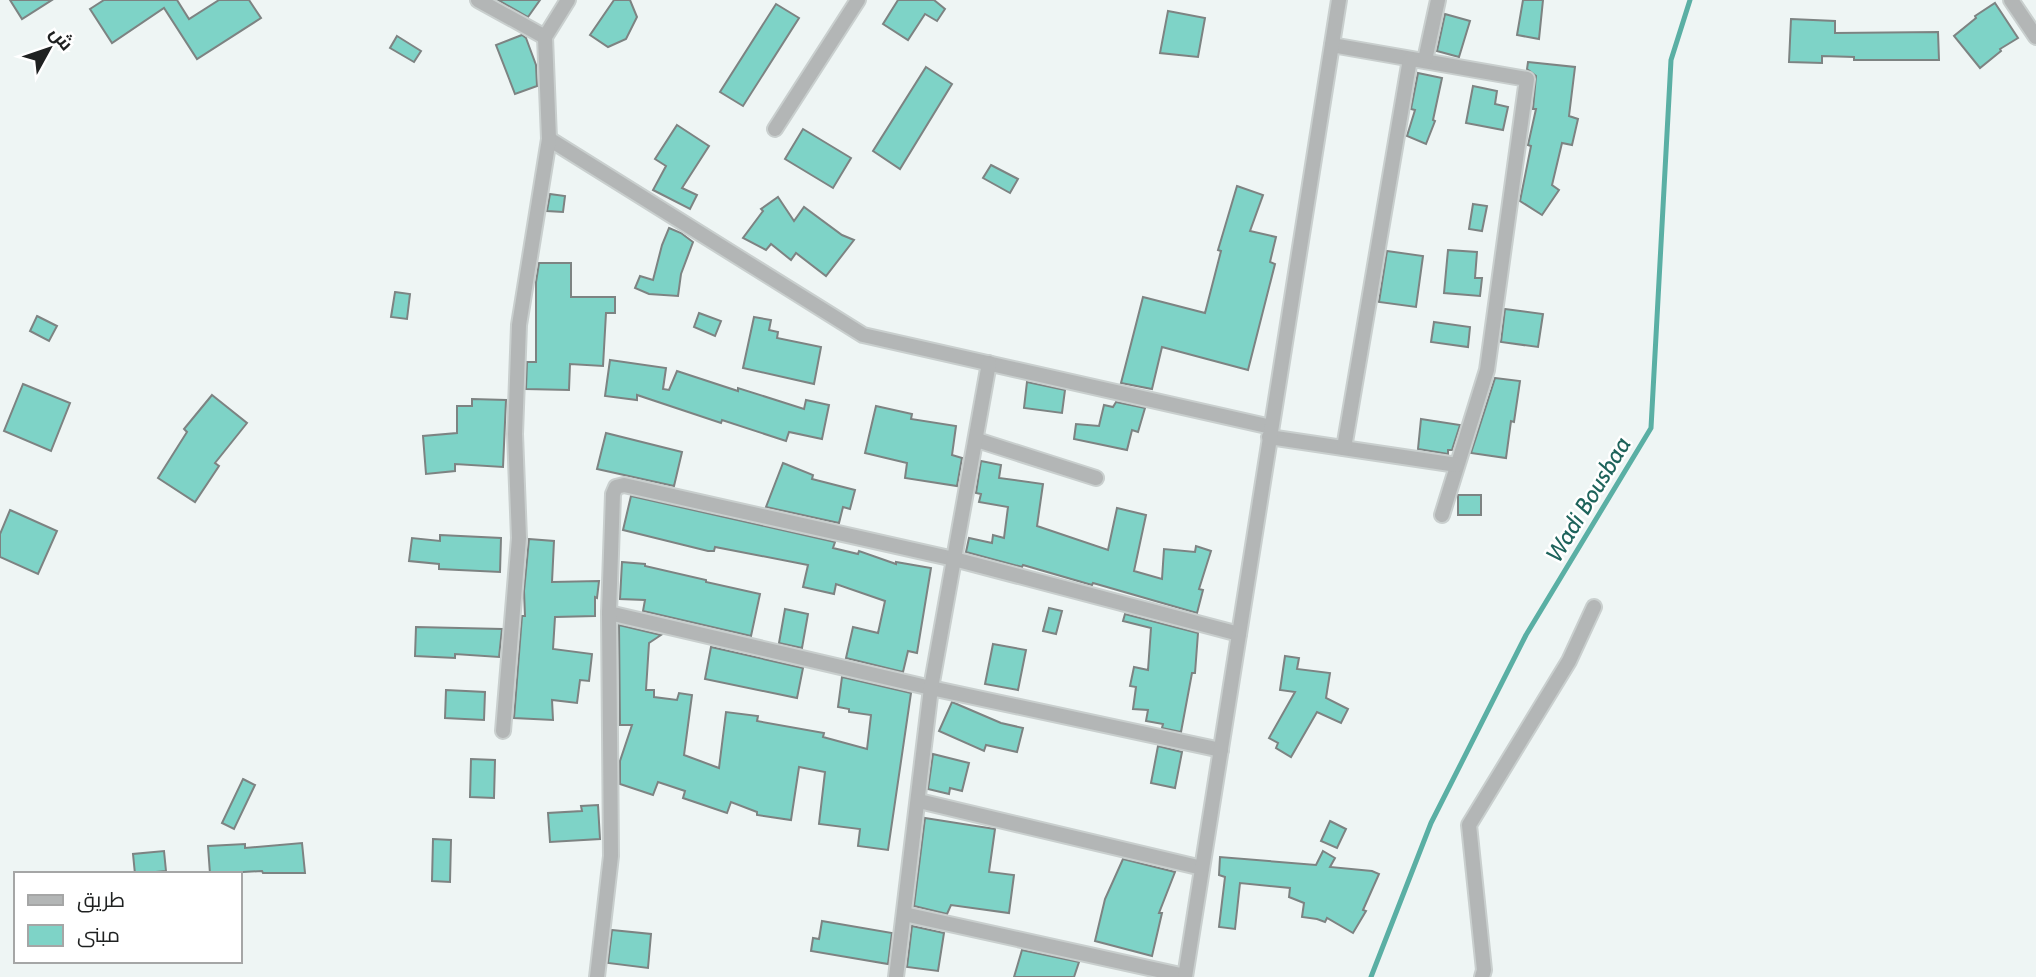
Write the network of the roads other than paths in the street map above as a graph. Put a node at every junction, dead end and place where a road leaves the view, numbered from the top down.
1 (478, 0) edge
2 (568, 0) edge
3 (858, 0) edge
4 (1339, 0) edge
5 (1438, 0) edge
6 (2011, 0) edge
7 (545, 37) junction
8 (2036, 37) edge
9 (1332, 46) junction
10 (1418, 60) junction
11 (775, 129) dead end
12 (549, 139) junction
13 (989, 363) junction
14 (1270, 432) junction
15 (977, 440) junction
16 (1344, 448) junction
17 (1457, 465) junction
18 (1096, 478) dead end
19 (1442, 515) dead end
20 (954, 559) junction
21 (1594, 607) dead end
22 (609, 613) junction
23 (1239, 634) junction
24 (931, 688) junction
25 (503, 731) dead end
26 (1221, 750) junction
27 (919, 801) junction
28 (1202, 868) junction
29 (904, 914) junction
30 (599, 976) edge
31 (1185, 976) edge
32 (896, 977) edge
33 (1482, 977) edge

1 - 7 street
2 - 7 street
3 - 11 street
4 - 9 street
5 - 10 street
6 - 8 street
7 - 12 street
9 - 10 street
9 - 14 street
10 - 16 street
10 - 17 street
12 - 13 street
12 - 25 street
13 - 14 street
13 - 15 street
14 - 16 street
14 - 23 street
15 - 18 street
15 - 20 street
16 - 17 street
17 - 19 street
20 - 22 street
20 - 23 street
20 - 24 street
21 - 33 street
22 - 24 street
22 - 30 street
23 - 26 street
24 - 26 street
24 - 27 street
26 - 28 street
27 - 28 street
27 - 29 street
28 - 31 street
29 - 31 street
29 - 32 street

